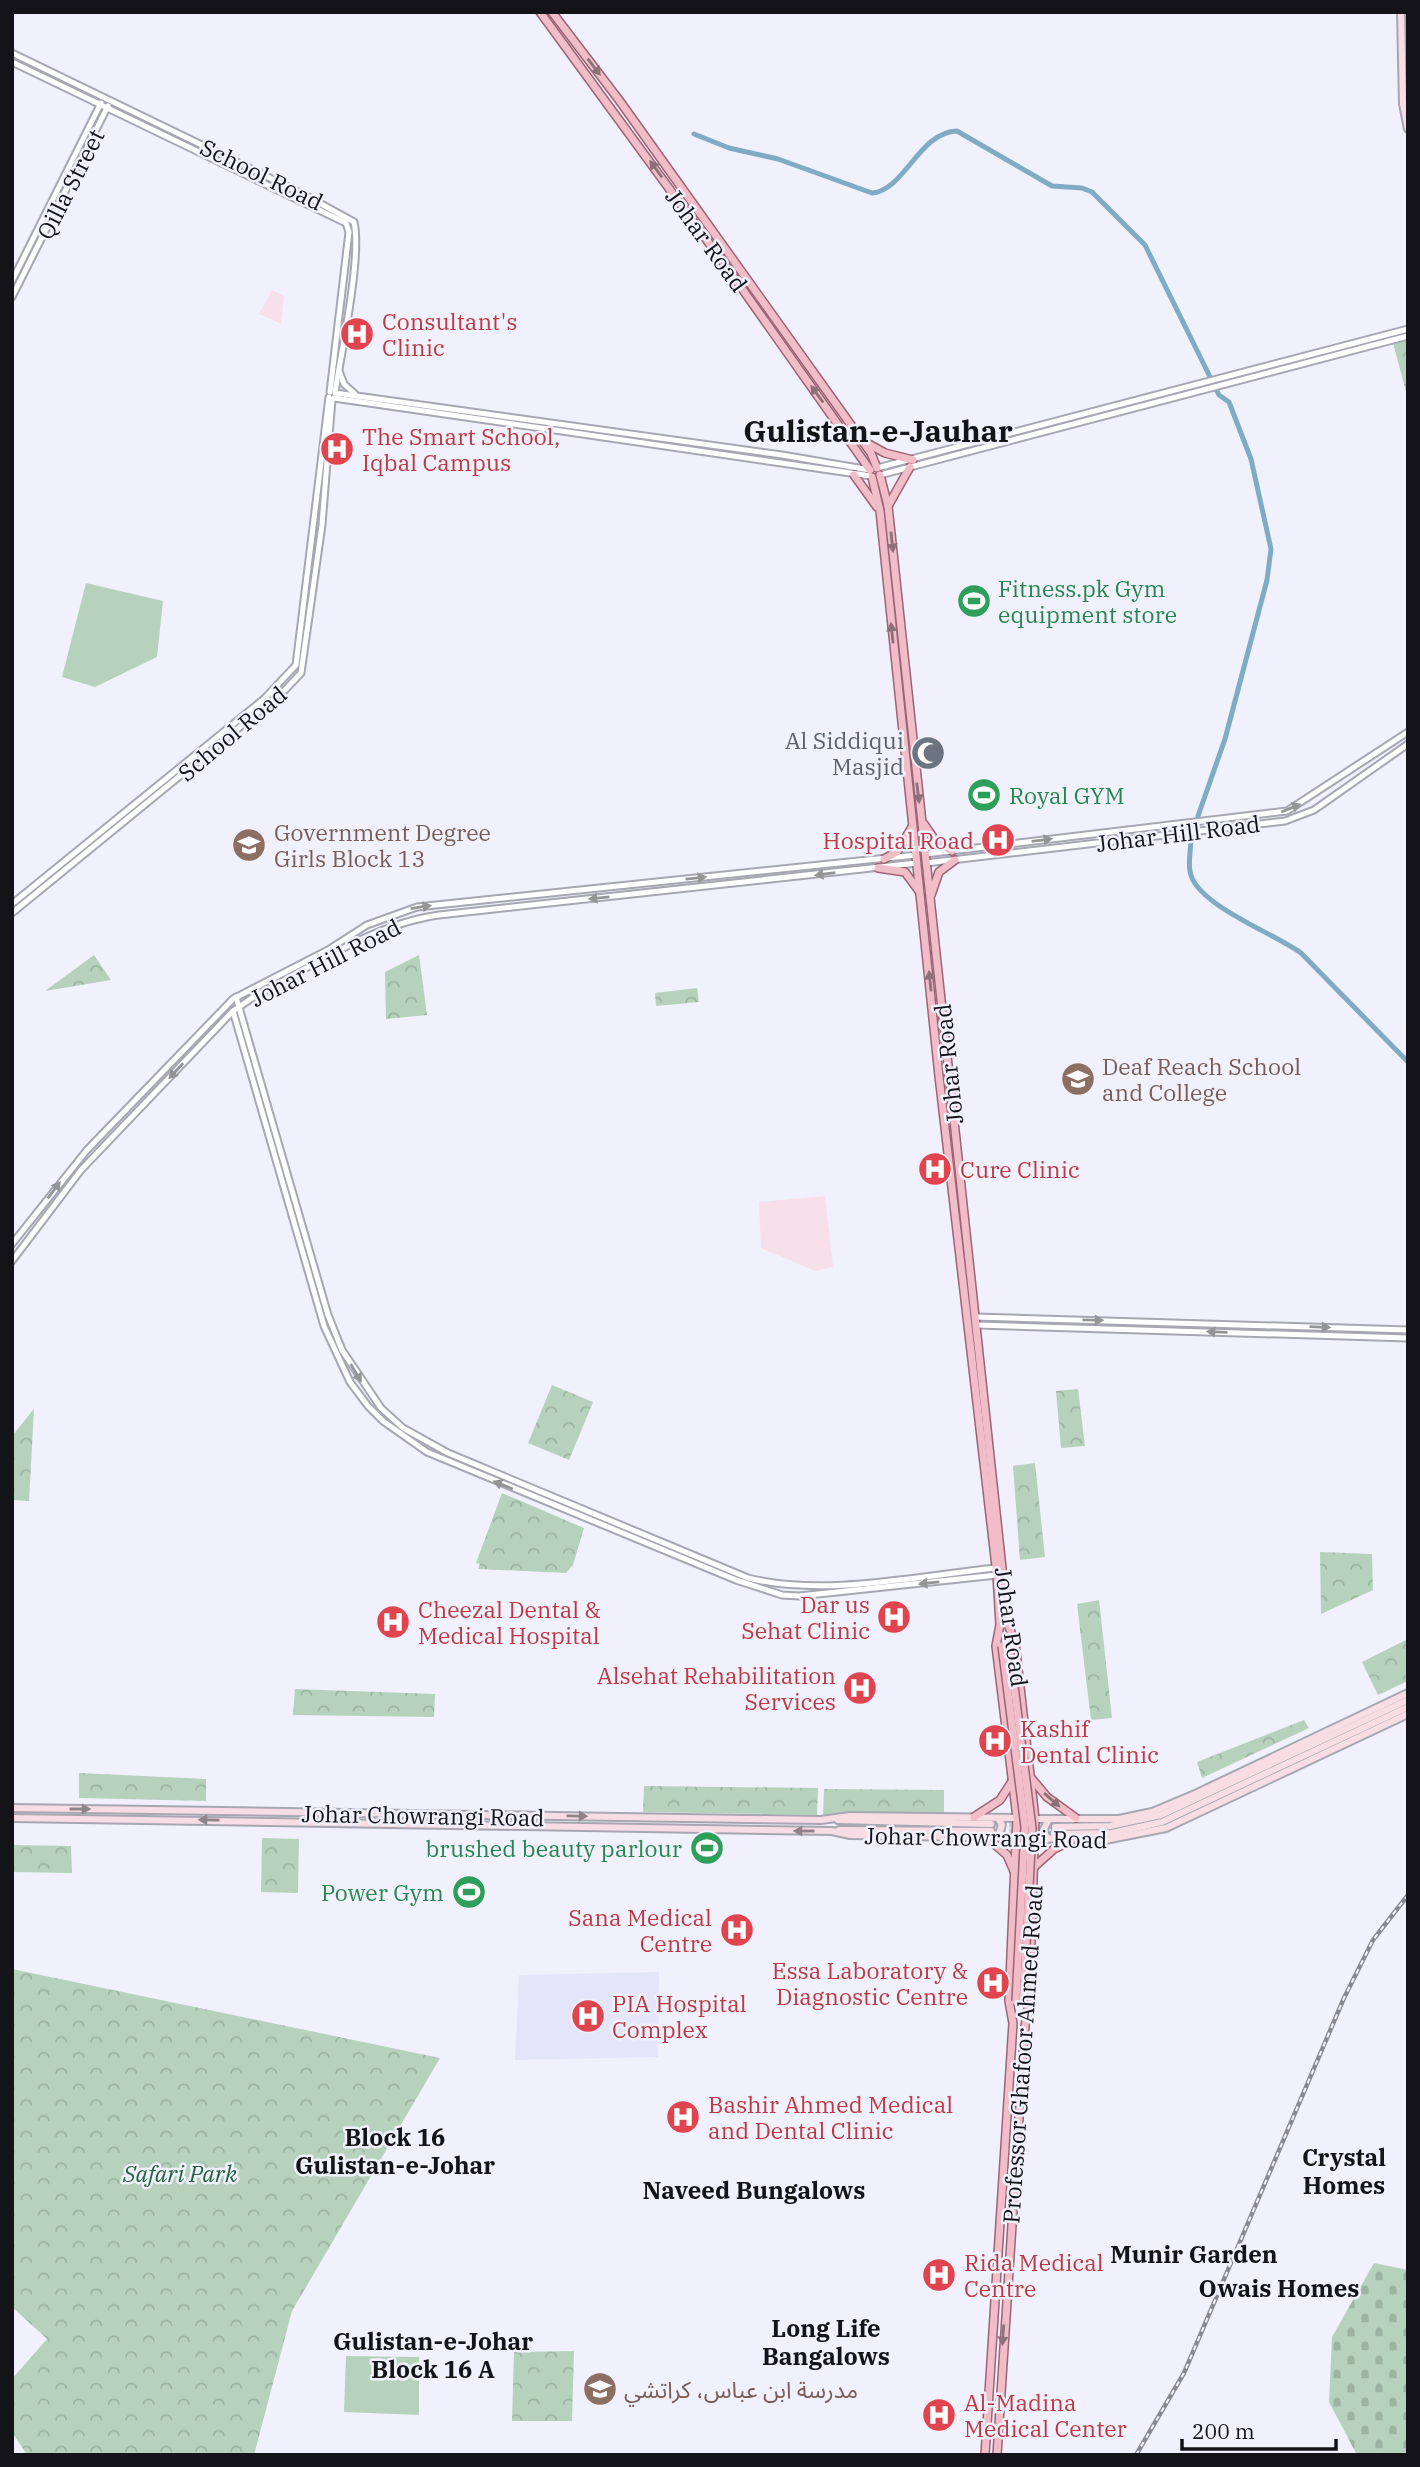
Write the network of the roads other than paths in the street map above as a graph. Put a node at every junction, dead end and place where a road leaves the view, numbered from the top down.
1 (540, 12) edge
2 (552, 12) edge
3 (1401, 12) edge
4 (1405, 51) edge
5 (12, 53) edge
6 (12, 62) edge
7 (104, 97) junction
8 (111, 101) junction
9 (101, 104) junction
10 (108, 108) junction
11 (1408, 129) edge
12 (327, 209) junction
13 (12, 281) edge
14 (12, 298) edge
15 (1408, 329) edge
16 (1408, 336) edge
17 (337, 357) junction
18 (339, 368) junction
19 (1226, 381) junction
20 (332, 396) junction
21 (357, 396) junction
22 (862, 440) junction
23 (911, 464) junction
24 (874, 473) junction
25 (854, 475) junction
26 (320, 502) junction
27 (888, 506) junction
28 (880, 511) junction
29 (280, 684) junction
30 (285, 690) junction
31 (1408, 732) edge
32 (1408, 744) edge
33 (913, 821) junction
34 (922, 821) junction
35 (952, 851) junction
36 (884, 859) junction
37 (921, 859) junction
38 (864, 860) junction
39 (955, 860) junction
40 (878, 868) junction
41 (866, 869) junction
42 (920, 894) junction
43 (930, 898) junction
44 (12, 905) edge
45 (12, 913) edge
46 (329, 953) junction
47 (236, 997) junction
48 (240, 1005) junction
49 (233, 1011) junction
50 (192, 1040) junction
51 (936, 1043) junction
52 (945, 1043) junction
53 (199, 1047) junction
54 (87, 1150) junction
55 (94, 1156) junction
56 (12, 1244) edge
57 (12, 1261) edge
58 (976, 1321) junction
59 (1248, 1325) junction
60 (1408, 1331) edge
61 (1248, 1333) junction
62 (1408, 1338) edge
63 (534, 1488) junction
64 (531, 1496) junction
65 (651, 1537) junction
66 (648, 1544) junction
67 (997, 1572) junction
68 (1004, 1624) junction
69 (1408, 1693) edge
70 (1408, 1700) edge
71 (1408, 1707) edge
72 (1408, 1714) edge
73 (1014, 1779) junction
74 (1032, 1779) junction
75 (12, 1808) edge
76 (542, 1816) junction
77 (555, 1816) junction
78 (974, 1817) junction
79 (12, 1818) edge
80 (998, 1818) junction
81 (1017, 1818) junction
82 (1076, 1818) junction
83 (833, 1819) junction
84 (1035, 1819) junction
85 (1049, 1819) junction
86 (541, 1826) junction
87 (555, 1826) junction
88 (989, 1831) junction
89 (998, 1837) junction
90 (1017, 1838) junction
91 (1035, 1838) junction
92 (1048, 1839) junction
93 (1071, 1841) junction
94 (1034, 1867) junction
95 (1016, 1878) junction
96 (1019, 2002) junction
97 (1013, 2023) junction
98 (1025, 2026) junction
99 (998, 2272) junction
100 (1008, 2273) junction
101 (985, 2455) edge
102 (997, 2455) edge

24 -> 1 main road, Johar Road
2 -> 22 main road, Johar Road
3 - 4 main road
4 - 11 main road
5 - 7 street, School Road
6 - 9 street, School Road
7 - 8 street, School Road
7 - 9 street, Qilla Street
8 - 10 street, Qilla Street
8 - 12 street, School Road
9 - 10 street, School Road
9 - 13 street, Qilla Street
10 - 12 street, School Road
10 - 14 street, Qilla Street
12 - 17 street, School Road
15 - 19 street
16 - 19 street
17 - 18 street, School Road
17 - 20 street, School Road
18 - 20 street, School Road
18 - 21 street
19 - 23 street
20 - 21 street
20 - 25 street
20 - 26 street, School Road
21 - 24 street
22 - 23 main road
22 - 24 main road, Johar Road
23 - 24 street
23 - 27 main road
24 - 25 street
24 - 27 main road, Johar Road
24 - 28 main road, Johar Road
25 - 28 main road
26 - 29 street, School Road
26 - 30 street, School Road
27 -> 34 main road, Johar Road
33 -> 28 main road, Johar Road
29 - 30 street
29 - 44 street, School Road
30 - 45 street, School Road
35 -> 31 street
32 - 39 street, Johar Hill Road
33 - 36 main road
33 - 37 main road, Johar Road
34 - 35 main road
34 - 37 main road, Johar Road
35 - 37 street
36 - 37 street, Johar Hill Road
36 - 38 street, Johar Hill Road
37 - 39 street, Johar Hill Road
37 - 40 street, Johar Hill Road
37 - 42 main road, Johar Road
37 - 43 main road, Johar Road
38 - 41 street
46 -> 38 street, Johar Hill Road
39 - 43 main road
40 - 41 street, Johar Hill Road
40 - 42 main road
41 -> 46 street, Johar Hill Road
51 -> 42 main road, Johar Road
43 - 52 main road, Johar Road
46 - 47 street, Johar Hill Road
46 - 48 street, Johar Hill Road
47 - 48 street
47 - 50 street, Johar Hill Road
48 - 49 street, Johar Hill Road
48 -> 63 street
49 - 53 street, Johar Hill Road
64 -> 49 street
50 - 53 street
50 - 54 street, Johar Hill Road
51 - 52 main road
51 - 67 main road, Johar Road
52 - 58 main road, Johar Road
53 -> 55 street, Johar Hill Road
54 - 55 street
56 -> 54 street, Johar Hill Road
55 - 57 street, Johar Hill Road
58 -> 59 street
61 -> 58 street
58 - 68 main road, Johar Road
59 -> 60 street
59 - 61 street
61 - 62 street
63 - 64 street
63 - 65 street
64 - 66 street
65 - 66 street
65 - 67 street
67 -> 66 street
67 - 68 main road, Johar Road
68 - 73 main road, Johar Road
68 - 74 main road, Johar Road
68 - 96 main road, bridge
69 - 82 main road, Johar Chowrangi Road
70 - 71 main road, Johar Chowrangi Road
72 - 93 main road, Johar Chowrangi Road
73 - 78 main road
73 - 81 main road, Johar Road
74 -> 82 main road
74 - 84 main road, Professor Ghafoor Ahmed Road
75 -> 76 main road, Johar Chowrangi Road
76 - 77 main road, Johar Chowrangi Road
76 - 86 main road
77 -> 83 main road, Johar Chowrangi Road
77 - 87 main road
78 - 80 main road, Johar Chowrangi Road
78 - 83 main road, Johar Chowrangi Road
86 -> 79 main road, Johar Chowrangi Road
80 - 81 main road, Johar Chowrangi Road
80 - 89 main road
81 - 84 main road, Johar Chowrangi Road
81 - 90 main road, Johar Road
82 - 85 main road, Johar Chowrangi Road
83 - 88 main road, Johar Chowrangi Road
84 - 85 main road, Johar Chowrangi Road
84 - 91 main road, Professor Ghafoor Ahmed Road
85 - 92 main road
86 - 87 main road, Johar Chowrangi Road
88 -> 87 main road, Johar Chowrangi Road
88 - 89 main road, Johar Chowrangi Road
88 - 95 main road
89 - 90 main road, Johar Chowrangi Road
90 - 91 main road, Johar Chowrangi Road
90 - 95 main road, Johar Road
91 - 92 main road, Johar Chowrangi Road
91 - 94 main road, Professor Ghafoor Ahmed Road
92 - 93 main road, Johar Chowrangi Road
93 - 94 main road
94 - 98 main road, Professor Ghafoor Ahmed Road
95 - 97 main road, Johar Road
96 - 97 main road
96 - 98 main road
97 - 99 main road
98 - 100 main road, Professor Ghafoor Ahmed Road
99 - 100 main road
99 - 101 main road
100 -> 102 main road, Professor Ghafoor Ahmed Road

